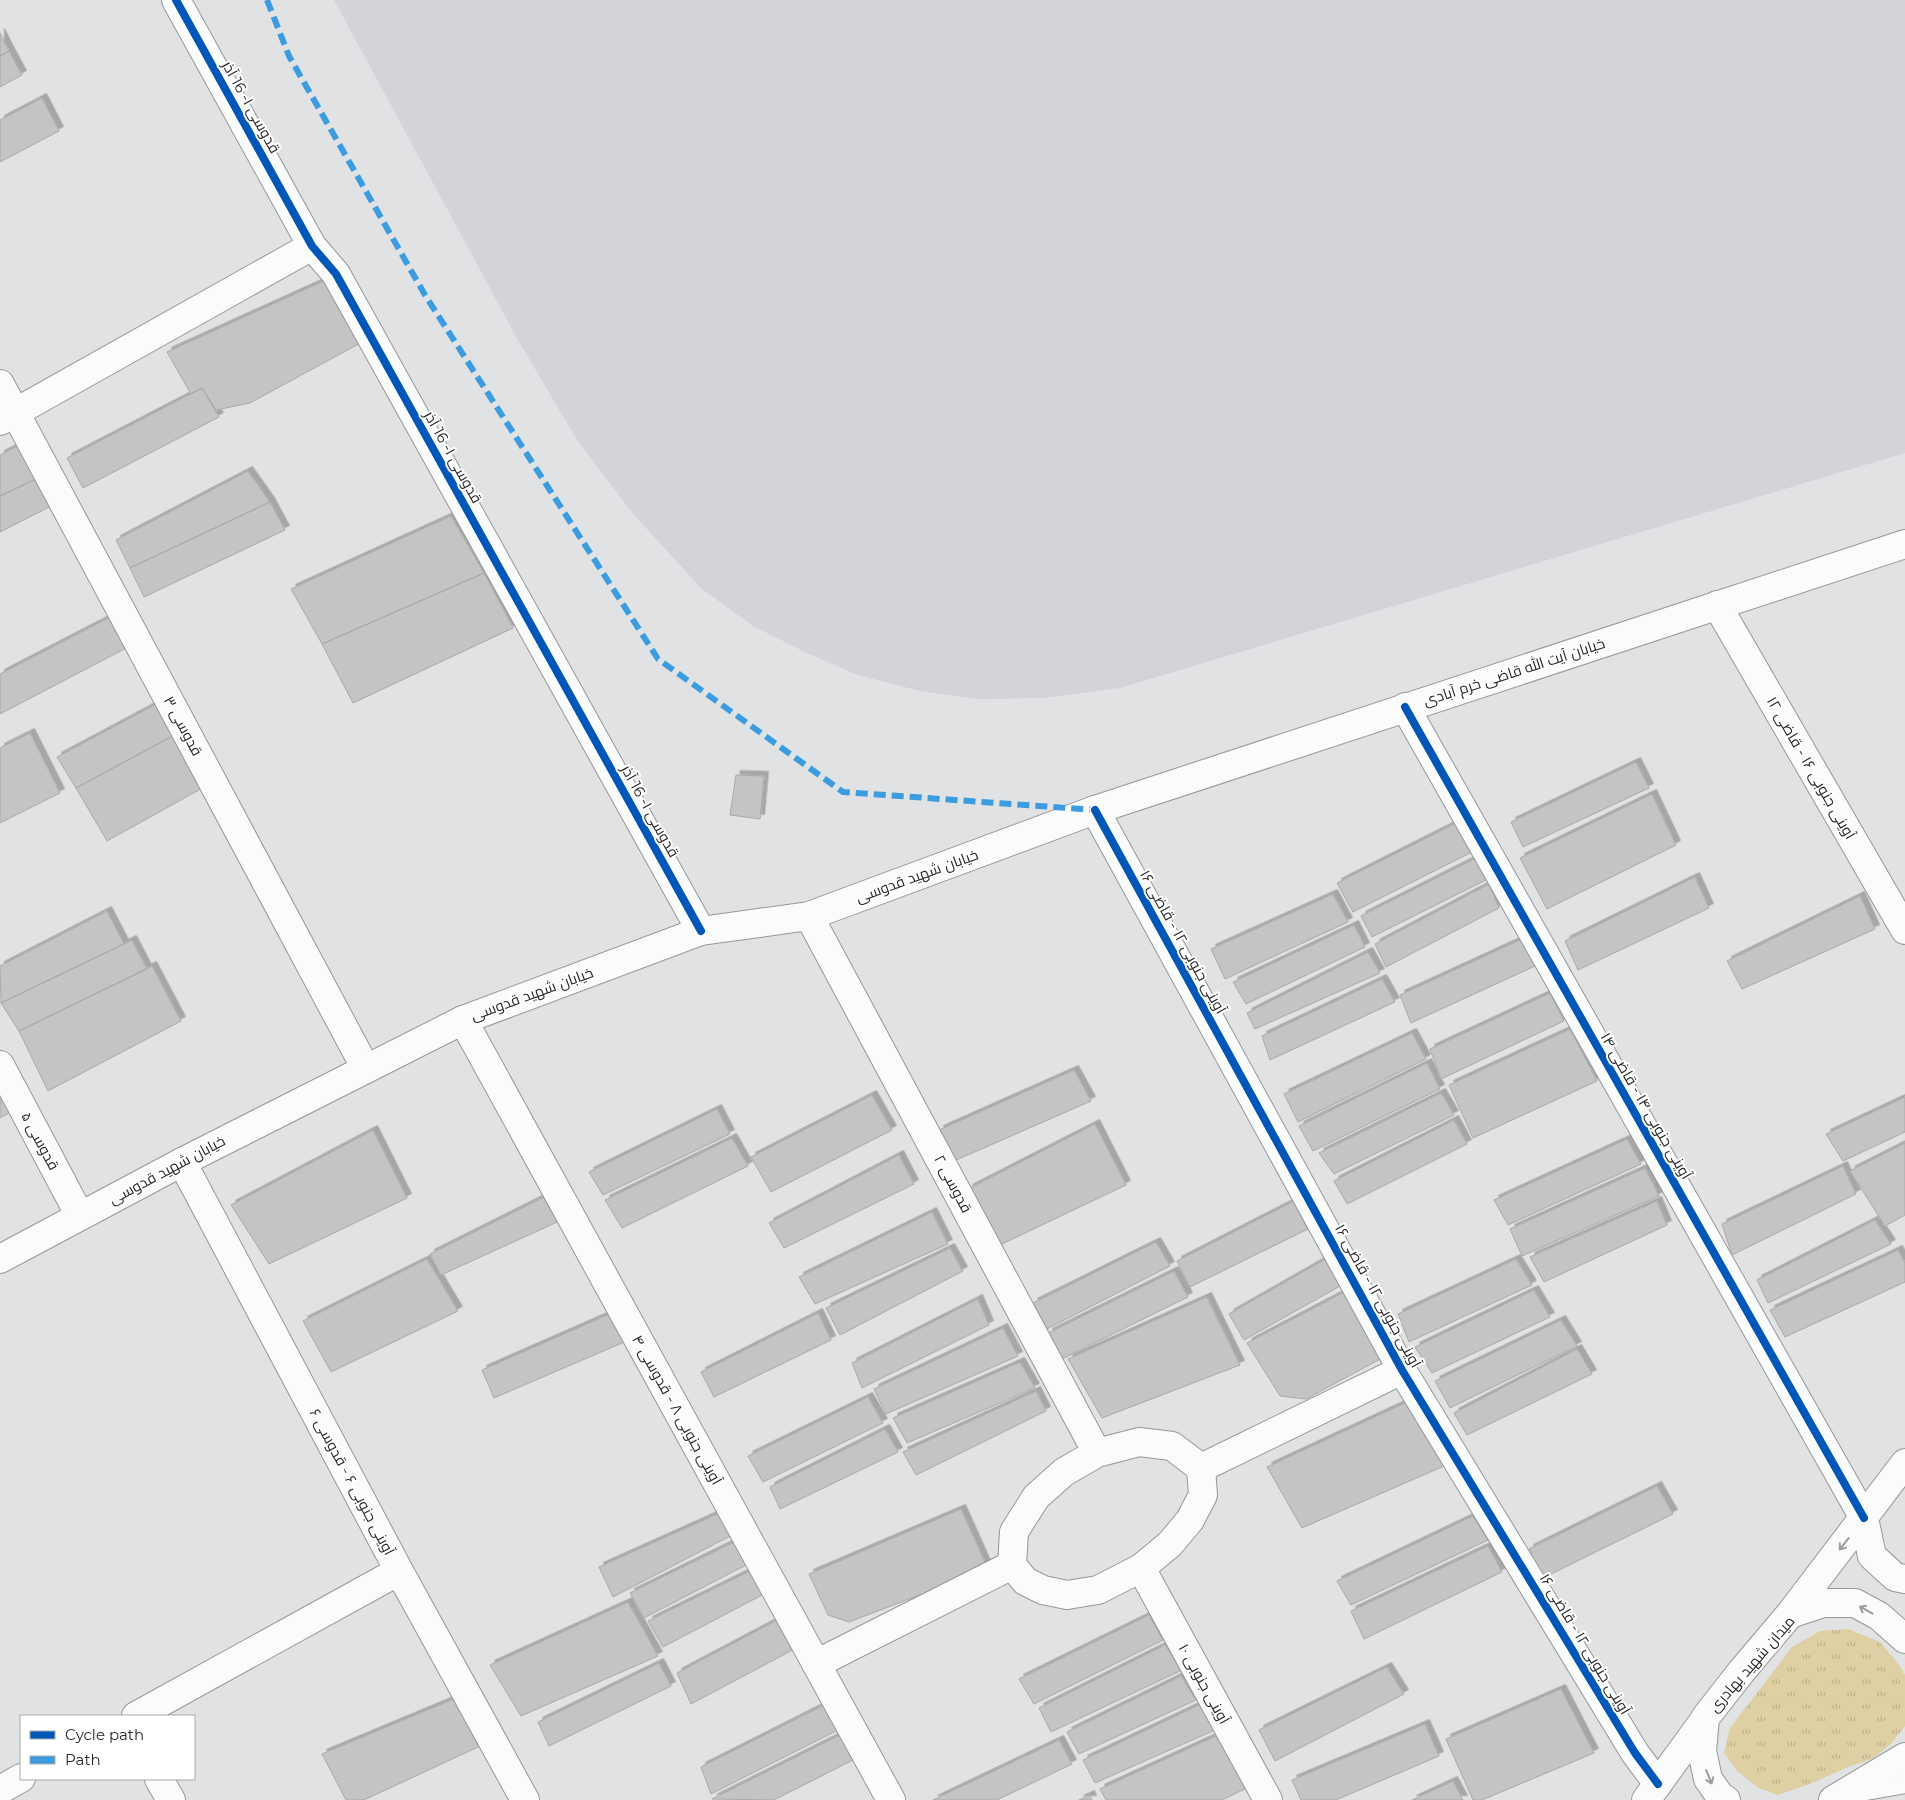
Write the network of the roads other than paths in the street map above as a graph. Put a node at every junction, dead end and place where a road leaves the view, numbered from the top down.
1 (176, 0) edge
2 (312, 246) junction
3 (0, 384) edge
4 (8, 416) edge
5 (1905, 544) edge
6 (1717, 605) junction
7 (1404, 708) junction
8 (1095, 810) junction
9 (809, 916) junction
10 (1905, 930) edge
11 (701, 931) junction
12 (463, 1020) junction
13 (0, 1065) edge
14 (366, 1069) junction
15 (182, 1162) junction
16 (80, 1216) junction
17 (0, 1259) edge
18 (1402, 1370) junction
19 (1097, 1453) junction
20 (1905, 1463) edge
21 (1201, 1468) junction
22 (1864, 1518) junction
23 (1012, 1565) junction
24 (1141, 1568) junction
25 (399, 1571) junction
26 (1905, 1579) edge
27 (1790, 1614) junction
28 (1905, 1639) edge
29 (816, 1664) junction
30 (138, 1715) edge
31 (1706, 1718) junction
32 (1905, 1757) edge
33 (20, 1779) edge
34 (1905, 1779) edge
35 (160, 1780) edge
36 (0, 1790) edge
37 (1652, 1792) edge
38 (1844, 1794) edge
39 (171, 1800) edge
40 (525, 1800) edge
41 (890, 1800) edge
42 (1268, 1800) edge
43 (1726, 1800) edge

1 - 2 street, قدوسی ۱- 16 آذر
2 - 4 street
2 - 11 street, قدوسی ۱- 16 آذر
3 - 4 street, قدوسی ۳
4 - 14 street, قدوسی ۳
5 - 6 street, خیابان آیت الله قاضی خرم آبادی
6 - 7 street, خیابان آیت الله قاضی خرم آبادی
6 - 10 street, آوینی جنوبی ۱۶ - قاضی ۱۲
7 - 8 street, خیابان آیت الله قاضی خرم آبادی
7 - 22 street, آوینی جنوبی ۱۴ - قاضی ۱۴
8 - 9 street, خیابان شهید قدوسی
8 - 18 street, آوینی جنوبی ۱۲ - قاضی ۱۶
9 - 11 street, خیابان شهید قدوسی
9 - 19 street, قدوسی ۲
11 - 12 street, خیابان شهید قدوسی
12 - 14 street, خیابان شهید قدوسی
12 - 29 street, آوینی جنوبی ۸ - قدوسی ۴
13 - 16 street, قدوسی ۵
14 - 15 street, خیابان شهید قدوسی
15 - 16 street, خیابان شهید قدوسی
15 - 25 street, آوینی جنوبی ۶ - قدوسی ۶
16 - 17 street, خیابان شهید قدوسی
18 - 21 street
18 - 37 street, آوینی جنوبی ۱۲ - قاضی ۱۶
19 - 21 street
19 - 23 street
20 - 22 street
21 - 24 street
22 - 26 street, آوینی جنوبی ۱۴ - قاضی ۱۴
22 -> 27 street
23 - 24 street
23 - 29 street
24 - 42 street, آوینی جنوبی ۱۰
25 - 30 street
25 - 40 street, آوینی جنوبی ۶ - قدوسی ۶
28 -> 27 street, میدان شهید بهادری
27 - 31 street, میدان شهید بهادری
29 - 41 street, آوینی جنوبی ۸ - قدوسی ۴
31 - 37 street
31 -> 43 street, میدان شهید بهادری
32 - 38 street
33 - 36 street
34 - 38 street
35 - 39 street

